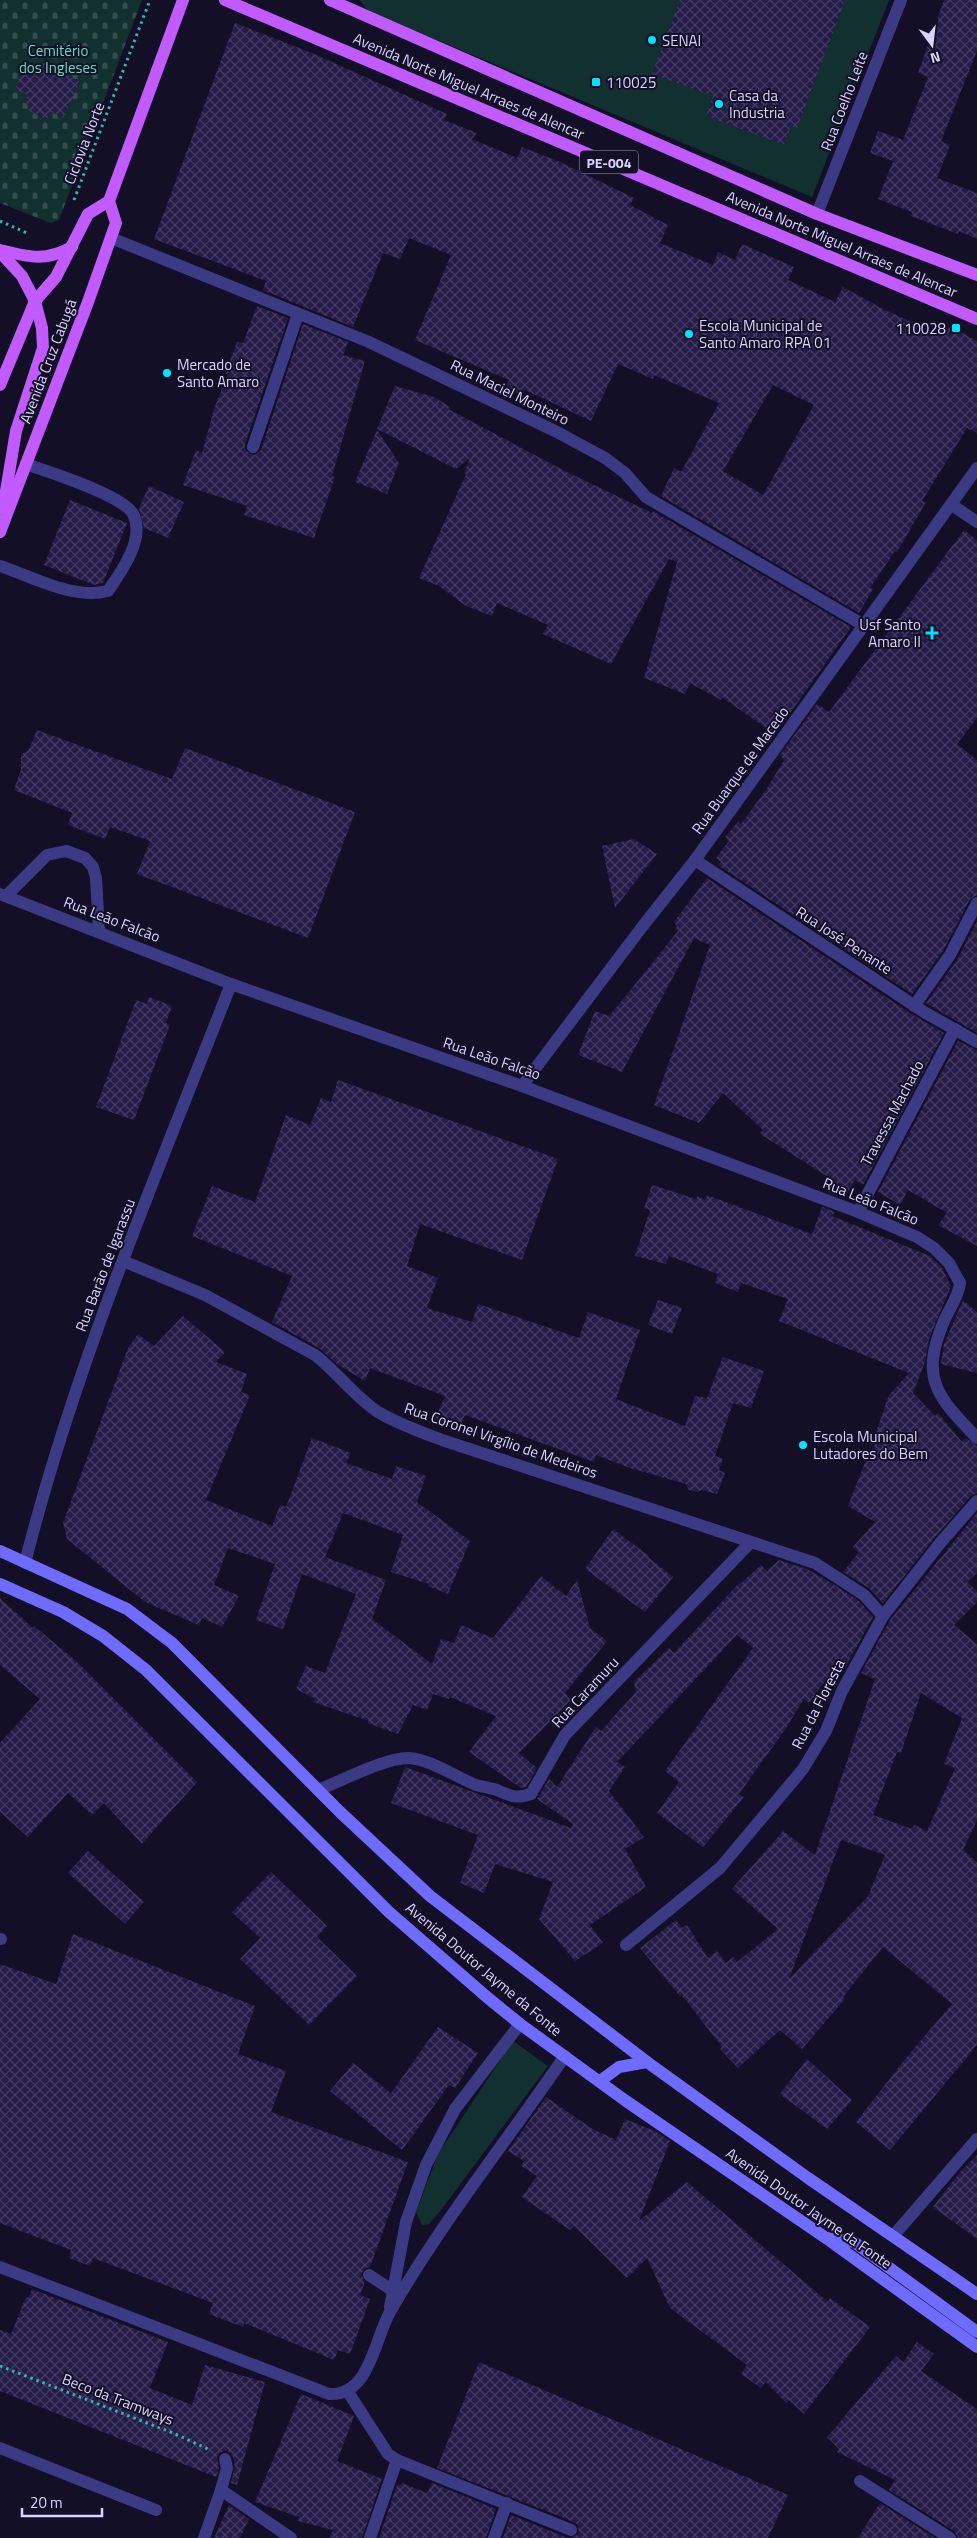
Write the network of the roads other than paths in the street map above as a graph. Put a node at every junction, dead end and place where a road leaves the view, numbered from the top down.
1 (183, 0) edge
2 (225, 0) edge
3 (901, 0) edge
4 (333, 1) edge
5 (108, 201) junction
6 (817, 214) junction
7 (111, 238) junction
8 (72, 247) junction
9 (0, 251) edge
10 (977, 275) edge
11 (35, 301) junction
12 (298, 314) junction
13 (977, 319) edge
14 (0, 385) edge
15 (253, 446) dead end
16 (26, 464) junction
17 (977, 468) edge
18 (952, 505) junction
19 (977, 522) edge
20 (0, 530) edge
21 (0, 566) edge
22 (865, 626) junction
23 (695, 860) junction
24 (3, 895) edge
25 (977, 903) edge
26 (99, 931) junction
27 (231, 984) junction
28 (914, 1006) junction
29 (955, 1029) junction
30 (977, 1042) edge
31 (522, 1086) junction
32 (858, 1212) junction
33 (123, 1261) junction
34 (977, 1438) edge
35 (977, 1501) edge
36 (750, 1543) junction
37 (0, 1552) edge
38 (25, 1563) junction
39 (0, 1584) edge
40 (883, 1616) junction
41 (318, 1790) junction
42 (626, 1944) dead end
43 (520, 2024) junction
44 (564, 2056) junction
45 (647, 2062) junction
46 (600, 2082) junction
47 (977, 2139) edge
48 (894, 2235) junction
49 (826, 2238) junction
50 (0, 2267) edge
51 (369, 2275) dead end
52 (397, 2294) junction
53 (977, 2294) edge
54 (977, 2332) edge
55 (977, 2347) edge
56 (348, 2392) junction
57 (0, 2448) edge
58 (225, 2459) road end
59 (397, 2460) junction
60 (860, 2481) dead end
61 (221, 2490) junction
62 (508, 2503) junction
63 (156, 2510) dead end
64 (571, 2530) dead end
65 (204, 2538) edge
66 (291, 2538) edge
67 (370, 2538) edge
68 (494, 2538) edge
69 (950, 2538) edge

1 - 5 main road
2 - 13 main road, Avenida Norte Miguel Arraes de Alencar / PE-004
3 - 6 street, Rua Coelho Leite
4 - 6 main road, Avenida Norte Miguel Arraes de Alencar / PE-004
5 - 7 main road, Avenida Cruz Cabugá
5 - 8 main road, Avenida Cruz Cabugá
6 - 10 main road, Avenida Norte Miguel Arraes de Alencar / PE-004
7 - 12 street, Rua Maciel Monteiro
7 - 16 main road, Avenida Cruz Cabugá
8 - 9 main road
8 - 11 main road, Avenida Cruz Cabugá
9 - 11 main road
11 - 14 main road, Avenida Cruz Cabugá
11 - 20 main road
12 - 15 street
12 - 22 street, Rua Maciel Monteiro
16 - 20 main road, Avenida Cruz Cabugá
16 - 21 street
17 - 18 street, Rua Buarque de Macedo
18 - 19 street
18 - 22 street, Rua Buarque de Macedo
22 - 23 street, Rua Buarque de Macedo
23 - 28 street, Rua José Penante
23 - 31 street, Rua Buarque de Macedo
24 - 26 street, Rua Leão Falcão
24 - 26 street
25 - 28 street
26 - 27 street, Rua Leão Falcão
27 - 31 street, Rua Leão Falcão
27 - 33 street, Rua Barão de Igarassu
28 - 29 street, Rua José Penante
29 - 30 street, Rua José Penante
29 - 32 street, Travessa Machado
31 - 32 street, Rua Leão Falcão
32 - 34 street, Rua Leão Falcão
33 - 36 street, Rua Coronel Virgílio de Medeiros
33 - 38 street, Rua Barão de Igarassu
35 - 40 street, Rua da Floresta
36 - 40 street, Rua Coronel Virgílio de Medeiros
36 - 41 street, Rua Caramuru
37 - 38 main road, Avenida Doutor Jayme da Fonte
38 - 41 main road, Avenida Doutor Jayme da Fonte
39 - 43 main road, Avenida Doutor Jayme da Fonte
40 - 42 street, Rua da Floresta
41 - 45 main road, Avenida Doutor Jayme da Fonte
43 - 44 main road, Avenida Doutor Jayme da Fonte
43 - 52 street
44 - 46 main road, Avenida Doutor Jayme da Fonte
44 - 52 street
45 - 46 main road
45 - 48 main road, Avenida Doutor Jayme da Fonte
46 - 49 main road, Avenida Doutor Jayme da Fonte
47 - 48 street
48 - 53 main road, Avenida Doutor Jayme da Fonte
49 - 54 main road
49 - 55 main road, Avenida Doutor Jayme da Fonte
50 - 56 street
51 - 52 street
52 - 56 street
56 - 59 street
57 - 63 street
58 - 61 street
59 - 62 street
59 - 67 street
60 - 69 street
61 - 65 street
61 - 66 street
62 - 64 street
62 - 68 street

